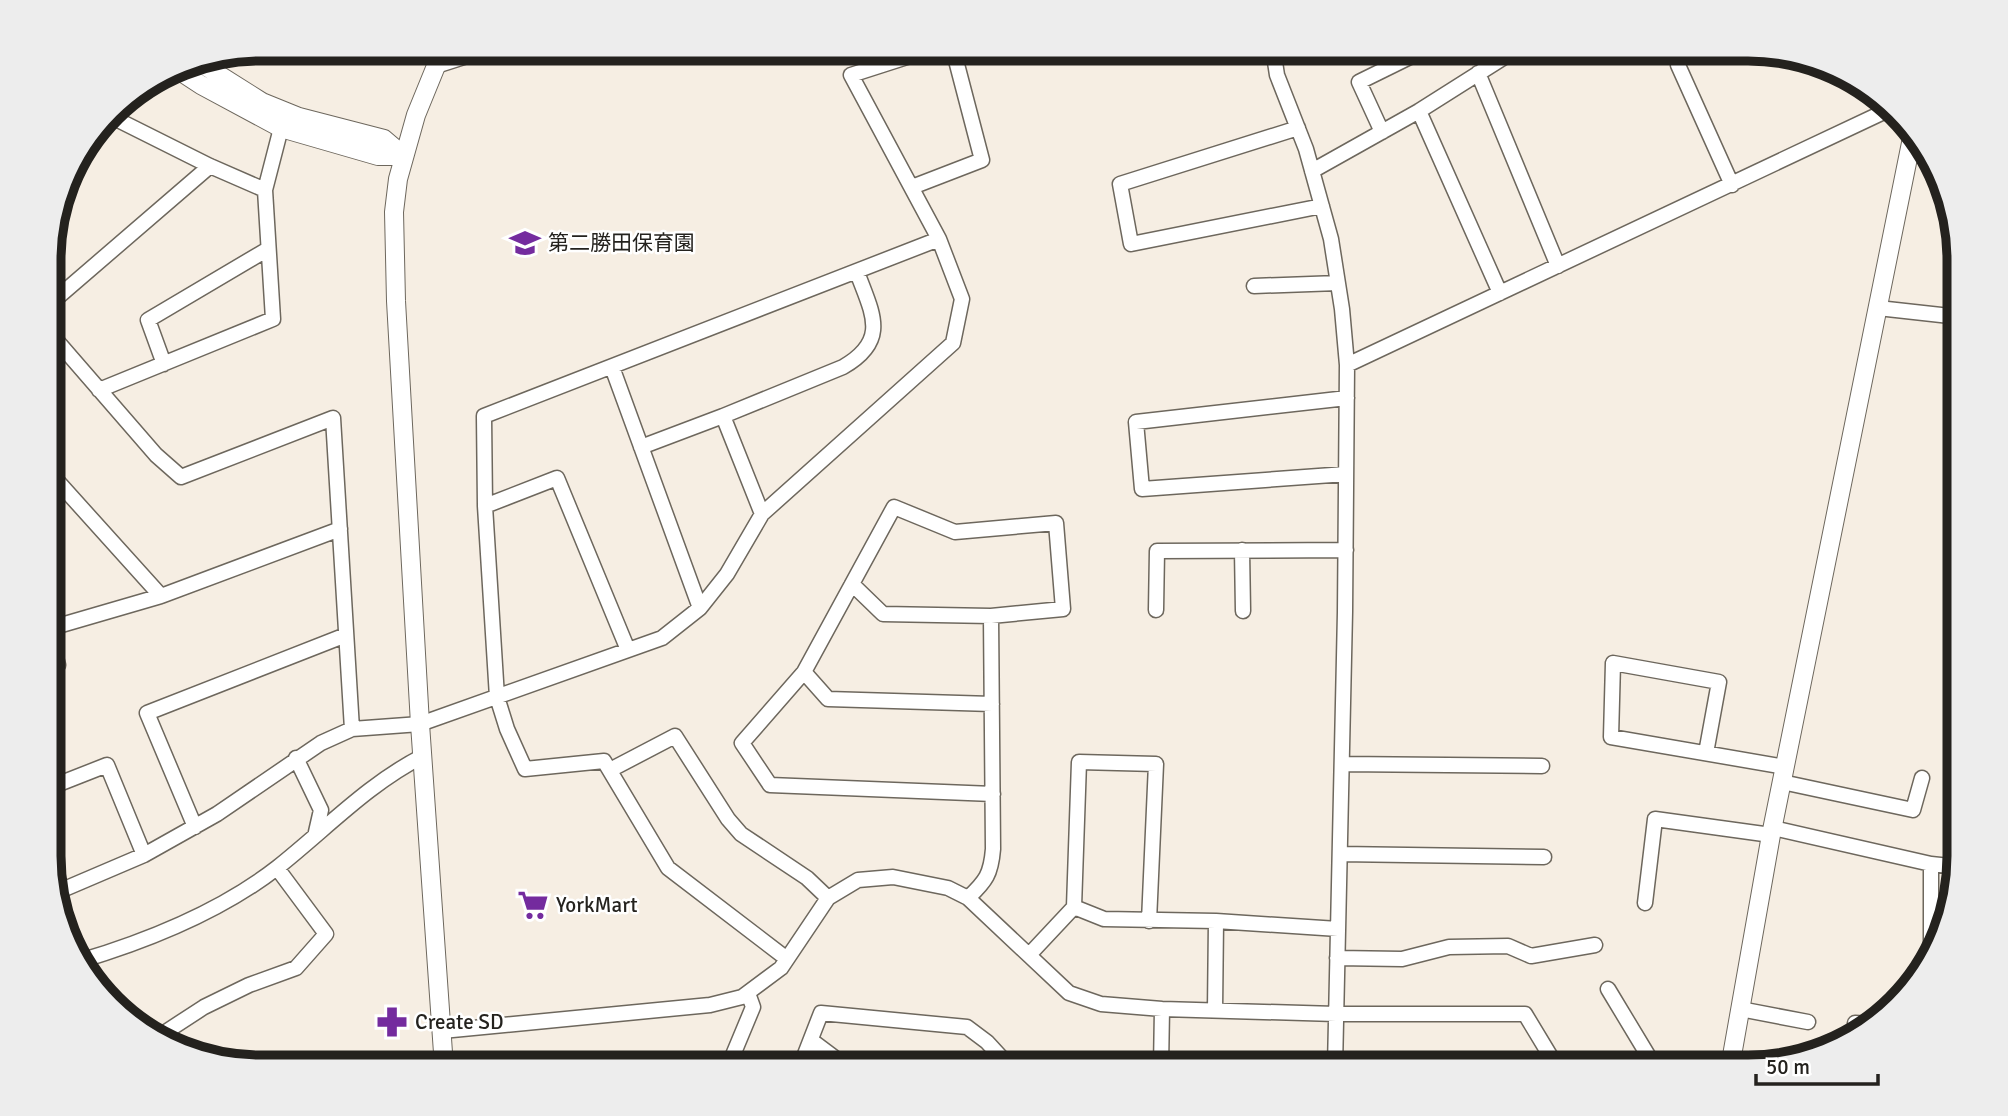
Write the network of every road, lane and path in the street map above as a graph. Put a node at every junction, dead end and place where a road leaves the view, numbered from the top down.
1 (1275, 61) edge
2 (1401, 61) edge
3 (1496, 61) edge
4 (1679, 61) edge
5 (438, 62) edge
6 (449, 62) edge
7 (893, 62) edge
8 (956, 62) edge
9 (436, 66) junction
10 (209, 68) edge
11 (1478, 73) junction
12 (186, 75) edge
13 (1419, 111) junction
14 (1881, 113) edge
15 (118, 120) edge
16 (281, 128) junction
17 (1298, 128) junction
18 (1382, 132) junction
19 (1910, 146) edge
20 (404, 156) junction
21 (210, 166) junction
22 (1312, 171) junction
23 (1732, 185) junction
24 (912, 187) junction
25 (265, 190) junction
26 (1322, 206) junction
27 (939, 239) junction
28 (268, 249) junction
29 (1558, 266) junction
30 (857, 272) junction
31 (1338, 283) junction
32 (1254, 286) dead end
33 (1500, 293) junction
34 (62, 294) edge
35 (1878, 308) junction
36 (1947, 316) edge
37 (62, 347) edge
38 (164, 364) junction
39 (1347, 365) junction
40 (612, 367) junction
41 (99, 390) junction
42 (1347, 398) junction
43 (723, 416) junction
44 (641, 447) junction
45 (1346, 474) junction
46 (62, 486) edge
47 (485, 506) junction
48 (762, 514) junction
49 (340, 529) junction
50 (1242, 550) junction
51 (1346, 550) junction
52 (852, 584) junction
53 (161, 596) junction
54 (700, 608) junction
55 (1156, 610) dead end
56 (1243, 611) dead end
57 (990, 616) junction
58 (61, 625) edge
59 (346, 635) junction
60 (628, 650) junction
61 (804, 672) junction
62 (497, 697) junction
63 (992, 704) junction
64 (421, 724) junction
65 (352, 729) junction
66 (1706, 753) junction
67 (423, 756) junction
68 (296, 758) junction
69 (1342, 764) junction
70 (1542, 766) dead end
71 (610, 770) junction
72 (1783, 774) junction
73 (1922, 778) dead end
74 (61, 783) edge
75 (993, 794) junction
76 (195, 827) junction
77 (316, 832) junction
78 (1772, 832) junction
79 (1340, 854) junction
80 (144, 855) junction
81 (1544, 857) dead end
82 (1931, 864) junction
83 (1946, 866) edge
84 (277, 868) junction
85 (64, 889) edge
86 (828, 898) junction
87 (968, 898) junction
88 (1645, 903) dead end
89 (1074, 907) junction
90 (1149, 920) junction
91 (1216, 921) junction
92 (1338, 929) junction
93 (1931, 932) edge
94 (1595, 945) dead end
95 (1029, 955) junction
96 (90, 958) edge
97 (1337, 958) junction
98 (786, 959) junction
99 (1608, 989) dead end
100 (748, 993) junction
101 (1162, 1009) junction
102 (1740, 1009) junction
103 (1215, 1010) junction
104 (1336, 1014) junction
105 (1808, 1022) dead end
106 (167, 1031) edge
107 (442, 1031) junction
108 (811, 1040) junction
109 (1161, 1054) edge
110 (1335, 1054) edge
111 (1549, 1054) edge
112 (1647, 1054) edge
113 (1732, 1054) edge
114 (443, 1055) edge
115 (733, 1055) edge
116 (805, 1055) edge
117 (830, 1055) edge
118 (999, 1055) edge

1 - 17 street
2 - 18 street
3 - 11 street
4 - 23 street
5 - 9 street
6 - 9 street
7 - 24 street
8 - 24 street
9 - 20 street
10 - 20 street
11 - 13 street
11 - 29 street
12 - 16 street
13 - 18 street
13 - 33 street
14 - 23 street
15 - 21 street
16 - 20 street
16 - 25 street
17 - 22 street
17 - 26 street
18 - 22 street
19 - 35 street
20 - 64 street
21 - 25 street
21 - 34 street
22 - 26 street
23 - 29 street
24 - 27 street
25 - 28 street
26 - 31 street
27 - 30 street
27 - 48 street
28 - 38 street
28 - 38 street
29 - 33 street
30 - 40 street
30 - 43 street
31 - 32 street
31 - 39 street
33 - 39 street
35 - 36 street
35 - 72 street
37 - 41 street
38 - 41 street
39 - 42 street
40 - 44 street
40 - 47 street
41 - 49 street
42 - 45 street
42 - 45 street
43 - 44 street
43 - 48 street
44 - 54 street
45 - 51 street
46 - 53 street
47 - 60 street
47 - 62 street
48 - 54 street
49 - 53 street
49 - 59 street
50 - 51 street
50 - 55 street
50 - 56 street
51 - 69 street
52 - 57 street
52 - 57 street
52 - 61 street
53 - 58 street
54 - 60 street
57 - 63 street
59 - 65 street
59 - 76 street
60 - 62 street
61 - 63 street
61 - 75 street
62 - 64 street
62 - 71 street
63 - 75 street
64 - 65 street
64 - 67 street
65 - 68 street
66 - 66 street
66 - 72 street
67 - 77 street
67 - 107 street
68 - 76 street
68 - 77 street
69 - 70 street
69 - 79 street
71 - 86 street
71 - 98 street
72 - 73 street
72 - 78 street
74 - 80 street
75 - 87 street
76 - 80 street
77 - 84 street
78 - 82 street
78 - 88 street
78 - 102 street
79 - 81 street
79 - 92 street
80 - 85 street
82 - 83 street
82 - 93 street
84 - 96 street
84 - 106 street
86 - 87 street
86 - 98 street
87 - 95 street
89 - 90 street
89 - 90 street
89 - 95 street
90 - 91 street
91 - 92 street
91 - 103 street
92 - 97 street
94 - 97 street
95 - 101 street
97 - 104 street
98 - 100 street
99 - 112 street
100 - 107 street
100 - 115 street
101 - 103 street
101 - 109 street
102 - 105 street
102 - 113 street
103 - 104 street
104 - 110 street
104 - 111 street
107 - 114 street
108 - 116 street
108 - 117 street
108 - 118 street

